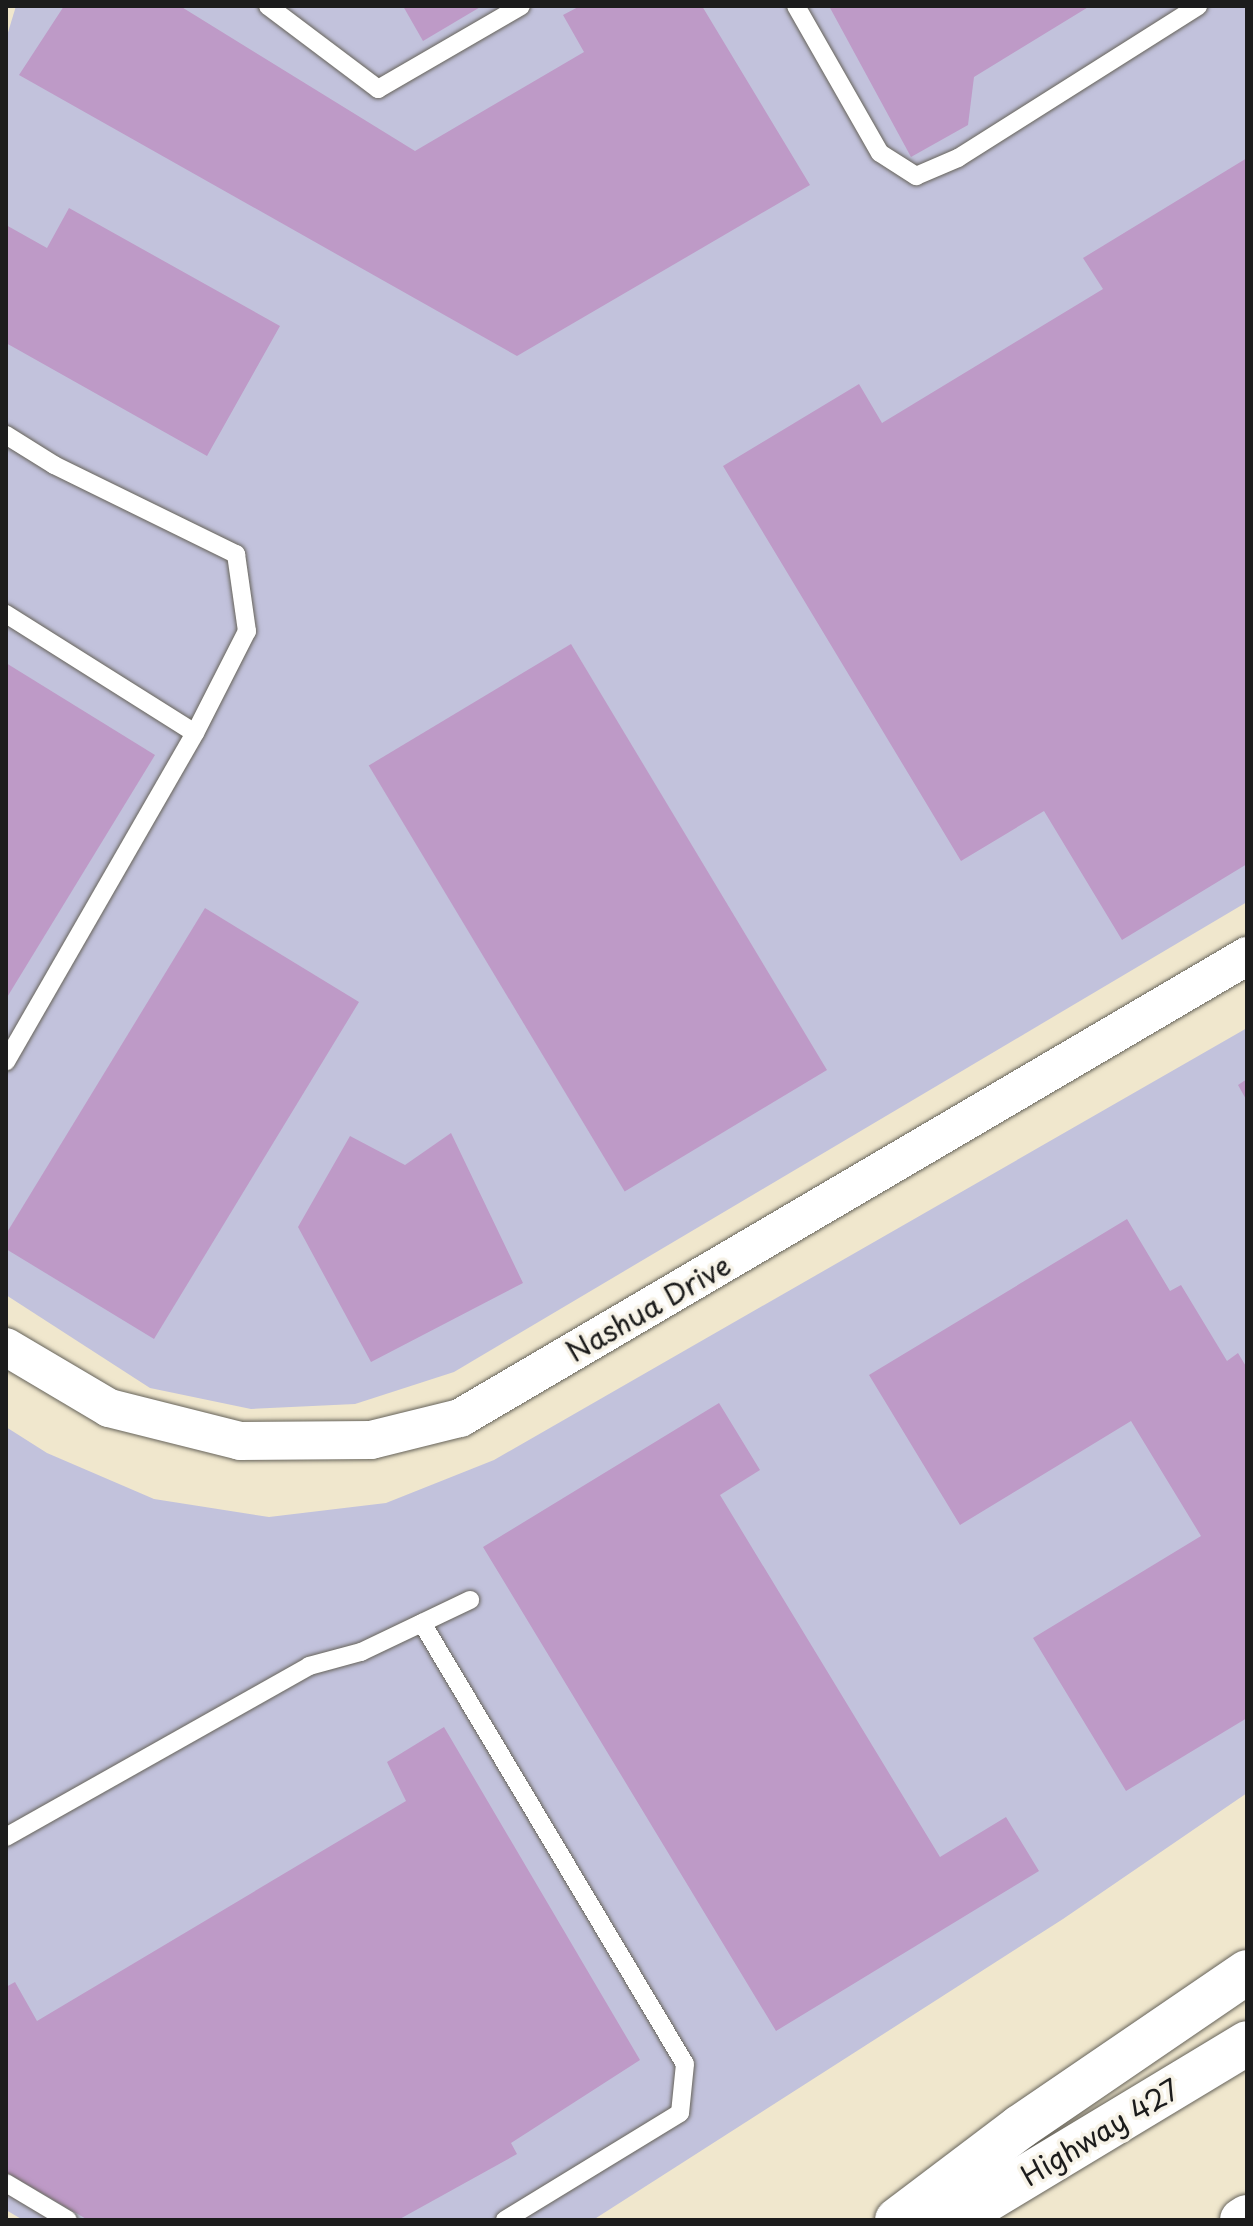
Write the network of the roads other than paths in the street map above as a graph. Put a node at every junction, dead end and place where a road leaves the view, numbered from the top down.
1 (268, 6) edge
2 (521, 6) edge
3 (796, 6) edge
4 (1198, 6) edge
5 (6, 435) edge
6 (6, 614) edge
7 (195, 733) junction
8 (1247, 956) edge
9 (6, 1062) edge
10 (6, 1347) edge
11 (470, 1600) dead end
12 (422, 1623) junction
13 (6, 1837) edge
14 (1247, 1972) edge
15 (1247, 2043) edge
16 (6, 2183) edge
17 (68, 2220) edge
18 (505, 2220) edge
19 (897, 2220) edge
20 (954, 2220) edge

1 - 2 lane
3 - 4 lane
5 - 7 lane
6 - 7 lane
7 - 9 lane
8 - 10 street, Nashua Drive
11 - 12 lane
12 - 13 lane
12 - 18 lane
14 - 19 highway
15 - 20 highway, Highway 427
16 - 17 lane

